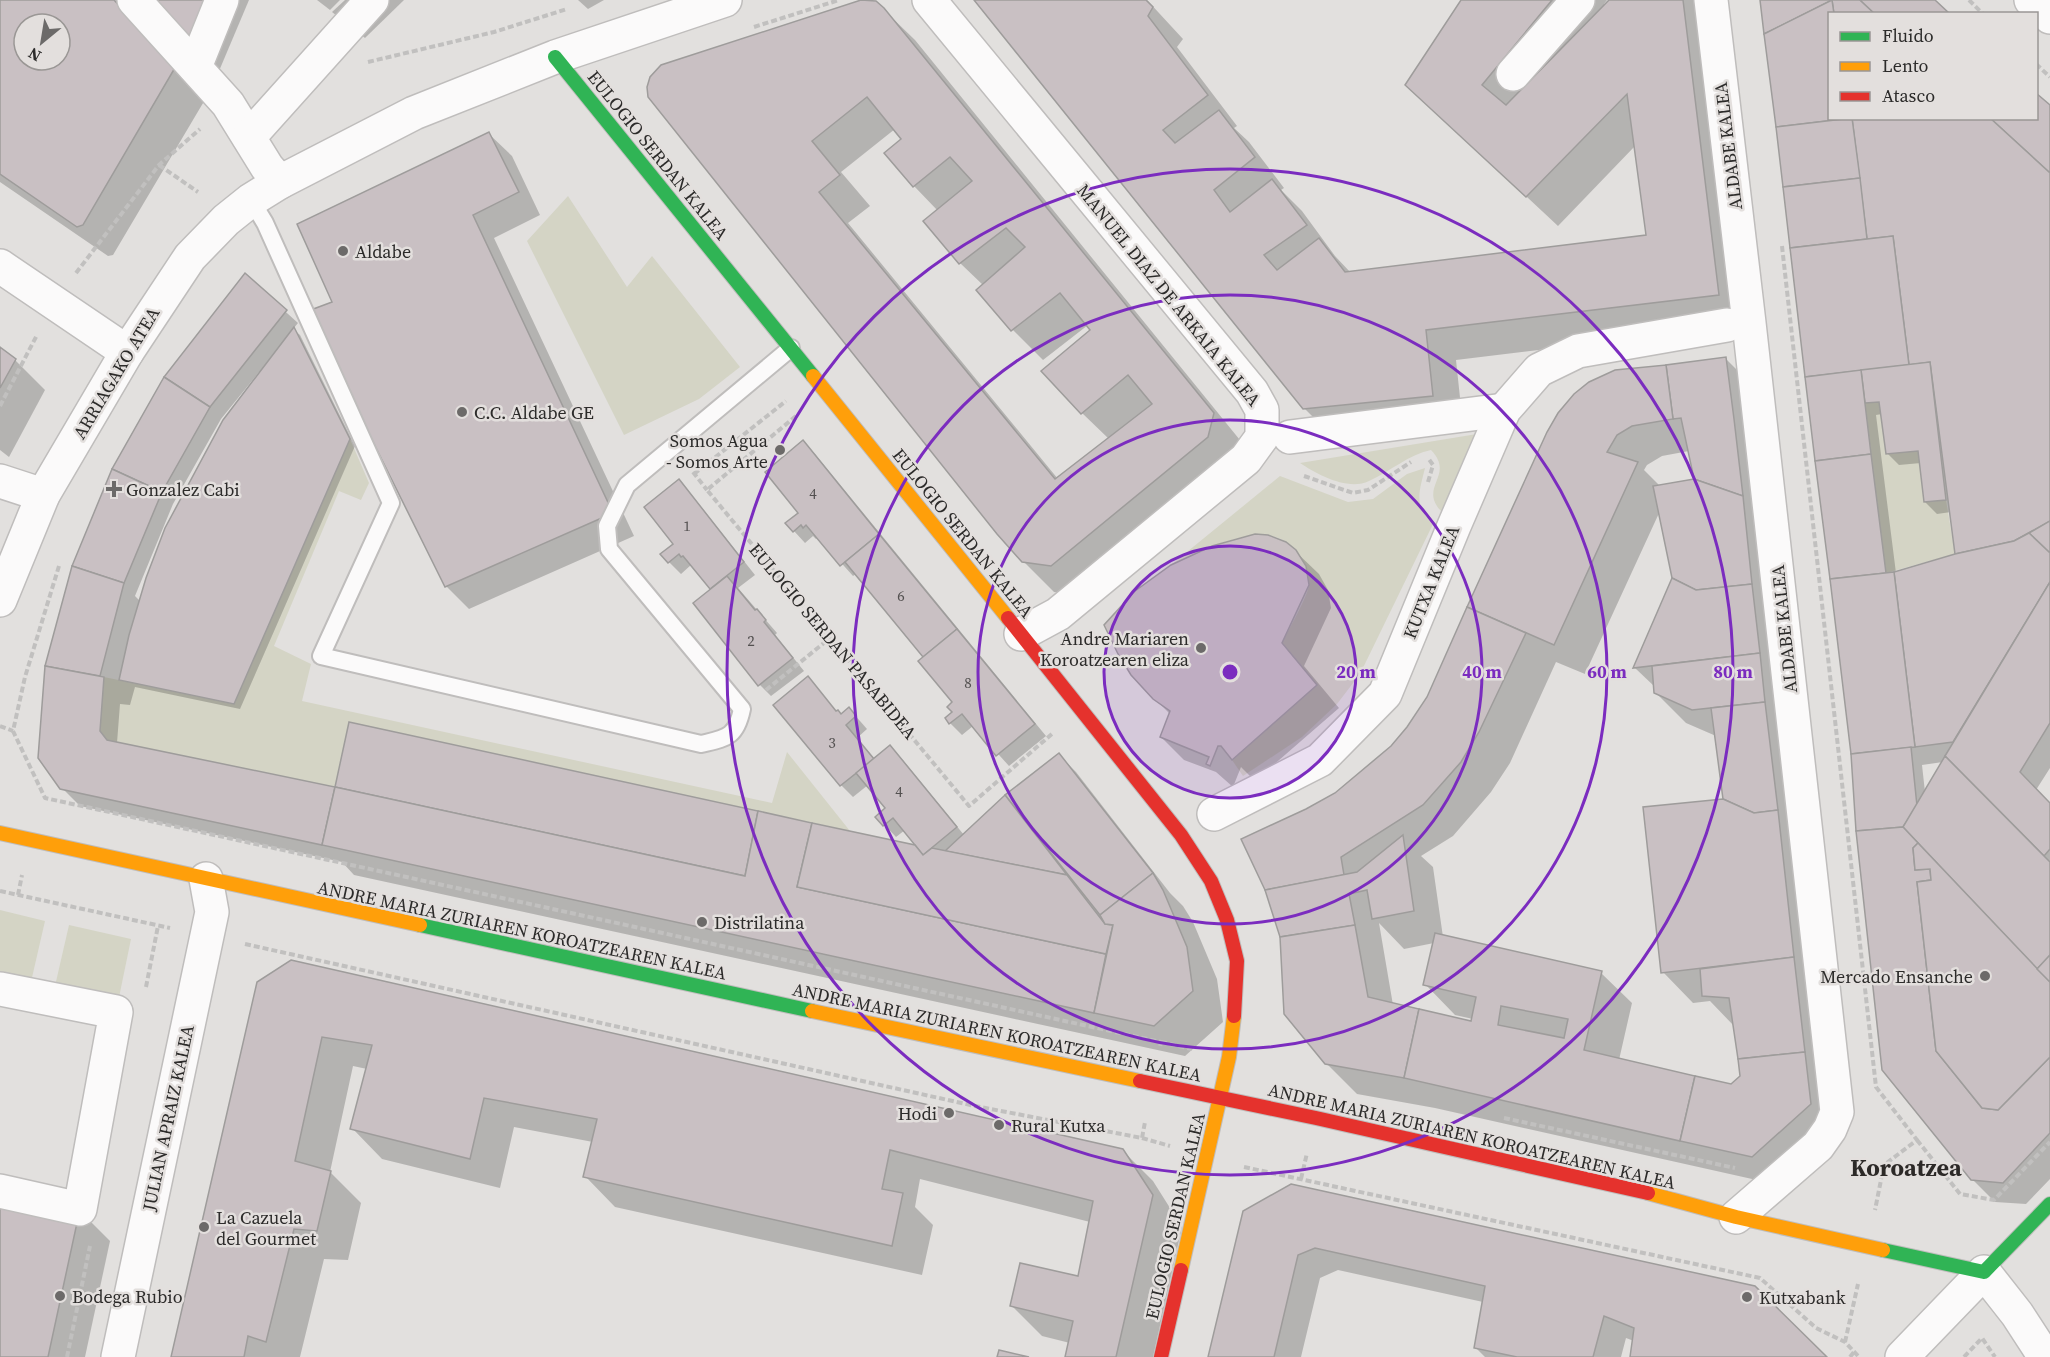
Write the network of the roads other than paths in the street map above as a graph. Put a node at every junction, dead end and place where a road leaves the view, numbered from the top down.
1 (134, 0) edge
2 (222, 0) edge
3 (372, 0) edge
4 (725, 0) edge
5 (929, 0) edge
6 (1578, 0) edge
7 (1711, 0) edge
8 (2031, 0) edge
9 (655, 13) edge
10 (2050, 17) edge
11 (555, 57) junction
12 (195, 67) junction
13 (1513, 74) dead end
14 (249, 138) junction
15 (280, 182) junction
16 (251, 200) junction
17 (0, 266) edge
18 (1727, 325) dead end
19 (791, 348) junction
20 (127, 352) junction
21 (1504, 410) junction
22 (1290, 437) dead end
23 (0, 481) edge
24 (43, 495) junction
25 (0, 600) edge
26 (1021, 634) junction
27 (1214, 814) dead end
28 (6, 829) edge
29 (206, 879) junction
30 (0, 989) edge
31 (1220, 1098) junction
32 (0, 1191) edge
33 (2050, 1204) edge
34 (1736, 1217) junction
35 (1984, 1272) junction
36 (118, 1357) edge
37 (1161, 1357) edge
38 (1902, 1357) edge
39 (2045, 1357) edge

1 - 12 street
2 - 12 street
3 - 14 street
4 - 9 street, ARRIAGAKO ATEA
5 - 26 street, MANUEL DIAZ DE ARKAIA KALEA
6 - 13 street
7 - 34 street, ALDABE KALEA
8 - 10 street
9 - 11 street, ARRIAGAKO ATEA
11 - 15 street, ARRIAGAKO ATEA
11 - 19 main road, EULOGIO SERDAN KALEA
12 - 14 street
14 - 15 street
15 - 16 street, ARRIAGAKO ATEA
16 - 19 lane
16 - 20 street, ARRIAGAKO ATEA
17 - 20 street
18 - 21 street, KUTXA KALEA
19 - 26 main road, EULOGIO SERDAN KALEA
20 - 24 street, ARRIAGAKO ATEA
21 - 22 street
21 - 27 street, KUTXA KALEA
23 - 24 street
24 - 25 street, ARRIAGAKO ATEA
26 - 31 main road, EULOGIO SERDAN KALEA
28 - 29 main road, ANDRE MARIA ZURIAREN KOROATZEAREN KALEA
29 - 31 main road, ANDRE MARIA ZURIAREN KOROATZEAREN KALEA
29 - 36 street, JULIAN APRAIZ KALEA
30 - 32 street
31 - 34 main road, ANDRE MARIA ZURIAREN KOROATZEAREN KALEA
31 - 37 main road, EULOGIO SERDAN KALEA
33 - 35 main road
34 - 35 main road, ANDRE MARIA ZURIAREN KOROATZEAREN KALEA
35 - 38 street
35 - 39 street

